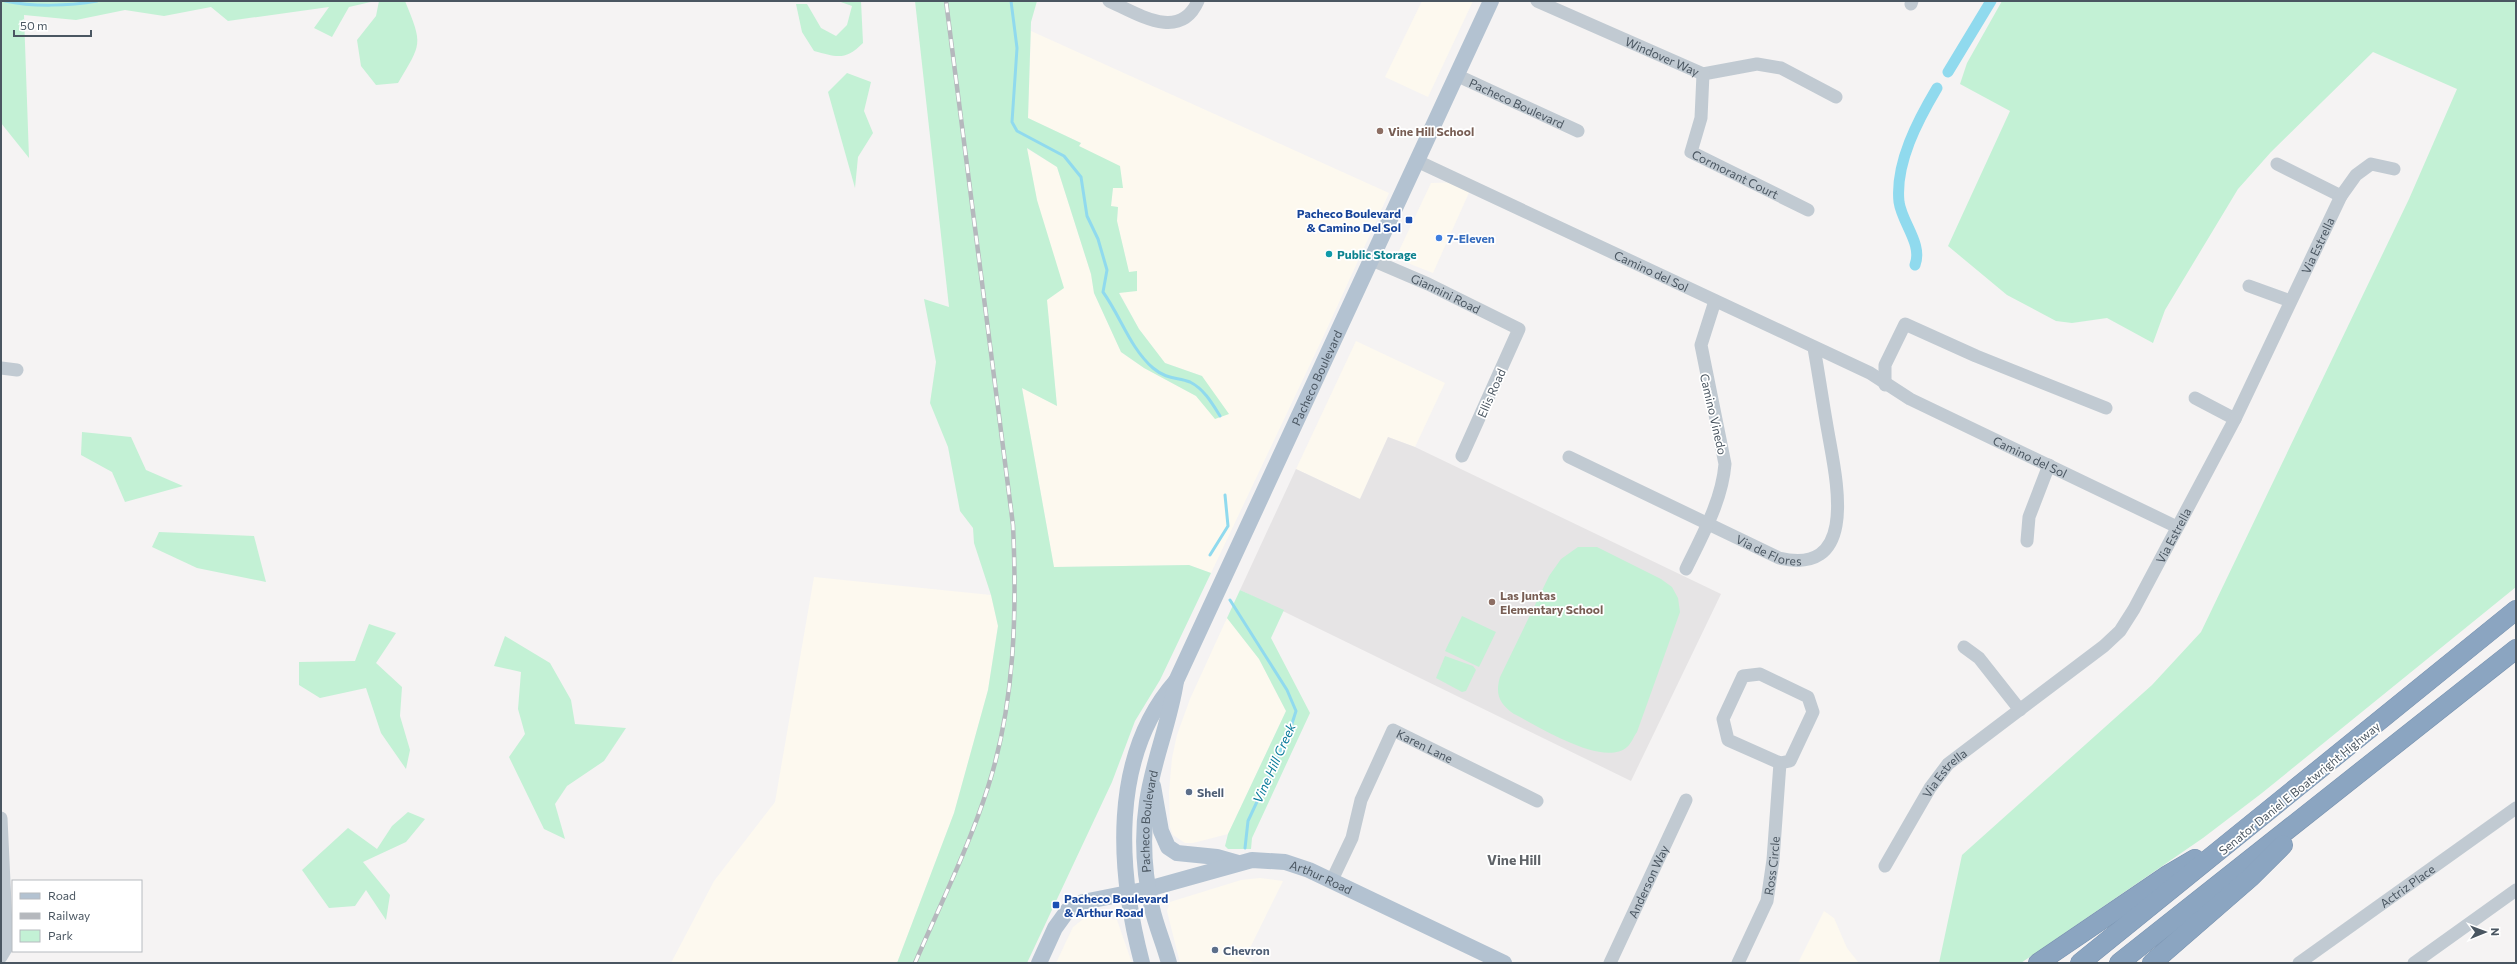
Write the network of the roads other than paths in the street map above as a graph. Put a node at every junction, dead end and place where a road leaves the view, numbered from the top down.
1 (1109, 1) edge
2 (1198, 1) edge
3 (1490, 1) edge
4 (1537, 1) edge
5 (1704, 74) junction
6 (1456, 75) junction
7 (1836, 96) dead end
8 (1578, 131) dead end
9 (1417, 161) junction
10 (2277, 164) dead end
11 (2394, 169) dead end
12 (2341, 196) junction
13 (1808, 210) dead end
14 (1372, 260) junction
15 (2249, 286) dead end
16 (1715, 301) junction
17 (2290, 302) junction
18 (1519, 329) joint
19 (1814, 348) junction
20 (1, 368) edge
21 (17, 370) dead end
22 (1885, 385) junction
23 (2195, 398) dead end
24 (2106, 408) dead end
25 (2235, 419) junction
26 (1462, 456) dead end
27 (1570, 457) dead end
28 (2049, 465) junction
29 (1708, 523) junction
30 (2177, 527) junction
31 (2028, 541) dead end
32 (1686, 569) dead end
33 (2516, 610) edge
34 (1964, 646) dead end
35 (2516, 649) edge
36 (1176, 680) junction
37 (2020, 710) junction
38 (1780, 762) junction
39 (1151, 781) junction
40 (2347, 781) junction
41 (1686, 800) dead end
42 (1537, 801) dead end
43 (2516, 808) edge
44 (1, 818) edge
45 (2238, 837) junction
46 (1238, 863) junction
47 (1885, 866) dead end
48 (1332, 880) junction
49 (1148, 889) junction
50 (2516, 890) edge
51 (1126, 893) junction
52 (1, 957) edge
53 (1039, 963) edge
54 (1142, 963) edge
55 (1168, 963) edge
56 (1504, 963) edge
57 (1610, 963) edge
58 (1738, 963) edge
59 (2038, 963) edge
60 (2080, 963) edge
61 (2119, 963) edge
62 (2152, 963) edge
63 (2299, 963) edge
64 (2414, 963) edge

1 - 2 street
3 - 6 main road, Pacheco Boulevard
4 - 5 street, Windover Way
5 - 7 street, Windover Way
5 - 13 street, Cormorant Court
6 - 8 street, Pacheco Boulevard
6 - 9 main road, Pacheco Boulevard
9 - 14 main road, Pacheco Boulevard
9 - 16 street, Camino del Sol
10 - 12 street
11 - 12 street, Via Estrella
12 - 17 street, Via Estrella
14 - 18 street, Giannini Road
14 - 36 main road, Pacheco Boulevard
15 - 17 street
16 - 19 street, Camino del Sol
16 - 29 street, Camino Vinedo
17 - 25 street, Via Estrella
18 - 26 street, Ellis Road
19 - 22 street, Camino del Sol
19 - 29 street, Via de Flores
20 - 21 street
22 - 24 street
22 - 28 street, Camino del Sol
23 - 25 street
25 - 30 street, Via Estrella
27 - 29 street, Via de Flores
28 - 30 street, Camino del Sol
28 - 31 street
29 - 32 street, Camino Vinedo
30 - 37 street, Via Estrella
33 - 45 highway, Senator Daniel E Boatwright Highway
34 - 37 street
35 - 40 highway, Senator Daniel E Boatwright Highway
36 - 39 main road, Pacheco Boulevard
36 - 51 main road, Pacheco Boulevard
37 - 47 street, Via Estrella
38 - 38 street
38 - 58 street, Ross Circle
39 - 46 main road
39 - 49 main road, Pacheco Boulevard
40 - 61 highway, Senator Daniel E Boatwright Highway
40 - 62 highway
41 - 57 street, Anderson Way
42 - 48 street, Karen Lane
43 - 63 street, Actriz Place
44 - 52 street
45 - 59 highway
45 - 60 highway, Senator Daniel E Boatwright Highway
46 - 48 main road, Arthur Road
46 - 49 main road, Arthur Road
48 - 56 main road, Arthur Road
49 - 51 main road, Arthur Road
49 - 55 main road, Pacheco Boulevard
50 - 64 street
51 - 53 main road
51 - 54 main road, Pacheco Boulevard

